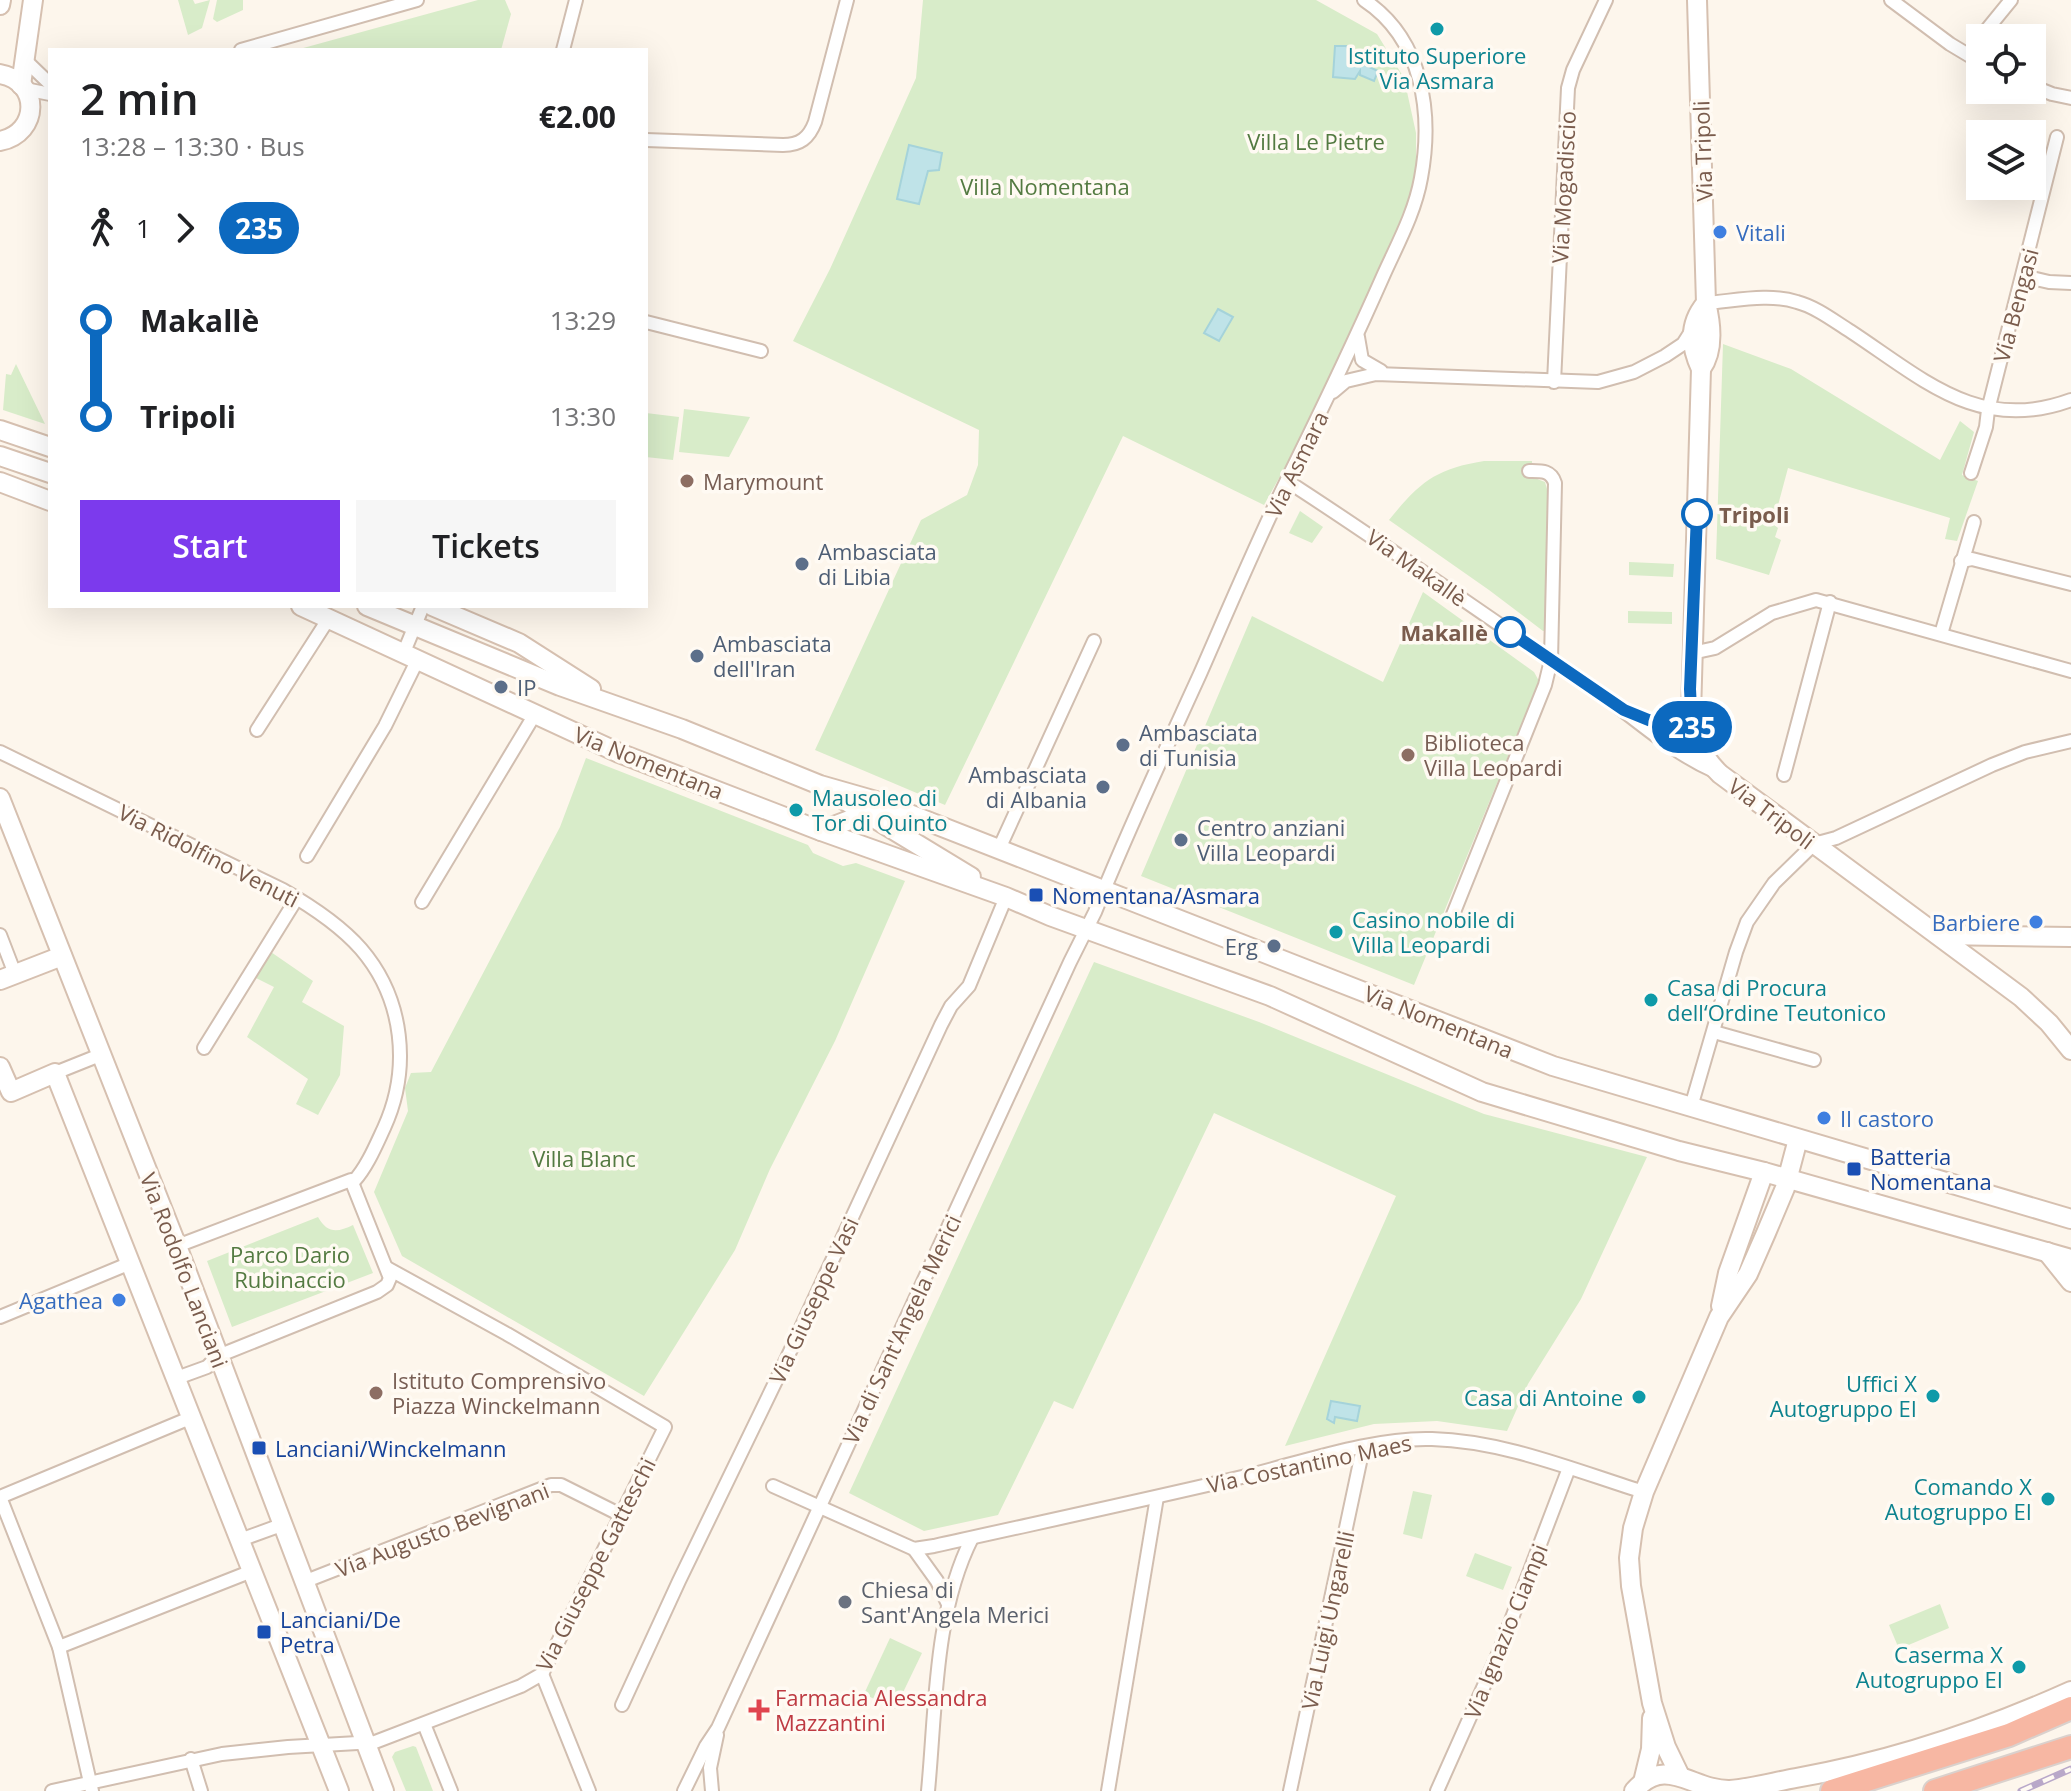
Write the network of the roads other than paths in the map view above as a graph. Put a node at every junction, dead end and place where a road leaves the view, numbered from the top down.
1 (33, 0) edge
2 (417, 0) edge
3 (576, 0) edge
4 (847, 0) edge
5 (1364, 0) edge
6 (1606, 0) edge
7 (1697, 0) edge
8 (1891, 0) edge
9 (2011, 0) edge
10 (1991, 24) edge
11 (248, 48) edge
12 (564, 48) edge
13 (1966, 54) edge
14 (24, 59) junction
15 (0, 74) edge
16 (48, 82) edge
17 (23, 87) junction
18 (2046, 92) edge
19 (48, 93) edge
20 (2071, 98) edge
21 (2057, 137) dead end
22 (648, 140) edge
23 (0, 141) edge
24 (2023, 276) junction
25 (2071, 283) edge
26 (1706, 303) junction
27 (648, 323) edge
28 (1694, 327) junction
29 (1359, 330) junction
30 (761, 351) dead end
31 (1665, 356) junction
32 (1701, 369) junction
33 (1390, 374) junction
34 (1554, 382) junction
35 (1328, 398) junction
36 (2071, 400) edge
37 (1988, 410) junction
38 (0, 430) edge
39 (48, 446) edge
40 (0, 456) edge
41 (1529, 471) dead end
42 (48, 472) edge
43 (1971, 473) dead end
44 (1287, 481) junction
45 (0, 482) edge
46 (48, 500) edge
47 (1974, 522) dead end
48 (1961, 561) junction
49 (2071, 584) edge
50 (1830, 602) junction
51 (306, 608) edge
52 (372, 608) edge
53 (422, 608) edge
54 (437, 608) edge
55 (452, 614) junction
56 (329, 618) junction
57 (415, 627) junction
58 (1941, 634) junction
59 (441, 637) junction
60 (1094, 641) dead end
61 (1692, 653) junction
62 (411, 656) junction
63 (1551, 660) junction
64 (2071, 671) edge
65 (460, 679) junction
66 (620, 707) junction
67 (1624, 710) junction
68 (535, 714) junction
69 (1692, 728) junction
70 (257, 730) dead end
71 (2071, 741) edge
72 (0, 752) edge
73 (1720, 774) junction
74 (1784, 775) dead end
75 (820, 785) junction
76 (0, 798) edge
77 (865, 814) junction
78 (1860, 826) junction
79 (821, 831) junction
80 (1814, 844) junction
81 (919, 847) junction
82 (998, 851) junction
83 (307, 856) dead end
84 (1843, 865) junction
85 (939, 875) junction
86 (1104, 892) junction
87 (1006, 897) junction
88 (297, 898) junction
89 (422, 902) dead end
90 (1452, 917) dead end
91 (1087, 930) junction
92 (0, 935) edge
93 (1938, 935) junction
94 (2003, 936) junction
95 (2071, 937) edge
96 (62, 956) junction
97 (1974, 962) junction
98 (8, 977) edge
99 (1714, 1032) junction
100 (204, 1048) dead end
101 (2071, 1050) edge
102 (100, 1055) junction
103 (1814, 1060) dead end
104 (0, 1067) edge
105 (55, 1073) junction
106 (5, 1095) edge
107 (1691, 1107) junction
108 (1798, 1139) junction
109 (1764, 1172) junction
110 (1788, 1179) junction
111 (354, 1181) junction
112 (2071, 1219) edge
113 (1747, 1223) junction
114 (1766, 1233) junction
115 (177, 1246) junction
116 (2047, 1252) junction
117 (2071, 1259) edge
118 (128, 1264) junction
119 (387, 1268) junction
120 (2071, 1282) edge
121 (0, 1317) edge
122 (1719, 1317) junction
123 (218, 1356) junction
124 (174, 1379) junction
125 (190, 1418) junction
126 (1363, 1448) junction
127 (1569, 1468) junction
128 (773, 1486) dead end
129 (1644, 1492) junction
130 (0, 1497) edge
131 (1157, 1497) junction
132 (819, 1507) junction
133 (621, 1515) junction
134 (284, 1524) junction
135 (972, 1538) junction
136 (240, 1540) junction
137 (914, 1549) junction
138 (252, 1571) junction
139 (306, 1581) junction
140 (947, 1602) junction
141 (59, 1647) junction
142 (542, 1674) junction
143 (2071, 1691) edge
144 (1652, 1703) junction
145 (622, 1705) dead end
146 (2071, 1708) edge
147 (424, 1724) junction
148 (2071, 1725) edge
149 (718, 1728) junction
150 (367, 1744) junction
151 (319, 1745) junction
152 (2064, 1751) edge
153 (191, 1759) junction
154 (1689, 1782) edge
155 (91, 1786) edge
156 (1638, 1787) edge
157 (52, 1791) edge
158 (201, 1791) edge
159 (339, 1791) edge
160 (384, 1791) edge
161 (451, 1791) edge
162 (589, 1791) edge
163 (684, 1791) edge
164 (712, 1791) edge
165 (928, 1791) edge
166 (1108, 1791) edge
167 (1290, 1791) edge
168 (1437, 1791) edge
169 (1832, 1791) edge
170 (1860, 1791) edge
171 (1935, 1791) edge
172 (1980, 1791) edge

1 - 14 street
2 - 11 street
3 - 12 street
4 - 22 street
5 - 29 street, Via Asmara
6 - 34 street, Via Mogadiscio
7 - 26 street, Via Tripoli
8 - 13 street
9 - 10 street
14 - 16 street
14 - 17 street
15 - 17 street
17 - 19 street
17 - 23 street
18 - 20 street
21 - 24 street, Via Bengasi
24 - 25 street
24 - 37 street, Via Bengasi
26 - 28 street, Via Tripoli
26 - 32 street, Via Tripoli
26 - 37 street
27 - 30 street
28 - 31 street
28 - 32 street, Via Tripoli
29 - 33 street
29 - 35 street, Via Asmara
31 - 32 street
31 - 34 street
32 - 61 street, Via Tripoli
33 - 34 street
33 - 35 street
35 - 44 street, Via Asmara
36 - 37 street
37 - 43 street, Via Bengasi
38 - 39 street
40 - 42 street
41 - 63 street
44 - 63 street, Via Makallè
44 - 86 street, Via Asmara
45 - 46 street
47 - 48 street
48 - 49 street
48 - 58 street
50 - 58 street
50 - 61 street
50 - 74 street
51 - 56 street, Via Nomentana
52 - 57 street, Via Nomentana
53 - 57 street
54 - 55 street, Via Nomentana
55 - 59 street
55 - 66 street, Via Nomentana
56 - 62 street, Via Nomentana
56 - 70 street
57 - 59 street, Via Nomentana
57 - 62 street
58 - 64 street
59 - 65 street
59 - 66 street, Via Nomentana
60 - 82 street
61 - 69 street, Via Tripoli
62 - 65 street, Via Nomentana
62 - 83 street
63 - 67 street, Via Makallè
63 - 90 street
65 - 68 street, Via Nomentana
66 - 75 street, Via Nomentana
67 - 69 street, Via Makallè
67 - 73 street, Via Makallè
68 - 79 street, Via Nomentana
68 - 89 street
69 - 73 street, Via Tripoli
71 - 78 street
72 - 88 street, Via Ridolfino Venuti
73 - 80 street, Via Tripoli
75 - 77 street, Via Nomentana
75 - 82 street, Via Nomentana
76 - 96 street, Via Rodolfo Lanciani
77 - 79 street
77 - 81 street, Via Nomentana
78 - 80 street
78 - 84 street
79 - 85 street, Via Nomentana
80 - 84 street, Via Tripoli
80 - 99 street
81 - 85 street
81 - 87 street, Via Nomentana
82 - 86 street, Via Nomentana
84 - 93 street, Via Tripoli
85 - 87 street, Via Nomentana
86 - 91 street, Via Asmara
86 - 107 street, Via Nomentana
87 - 91 street, Via Nomentana
87 - 145 street, Via Giuseppe Vasi
88 - 100 street
88 - 111 street, Via Ridolfino Venuti
91 - 109 street, Via Nomentana
91 - 132 street, Via di Sant'Angela Merici
92 - 98 street
93 - 94 street
93 - 97 street, Via Tripoli
94 - 95 street
94 - 97 street
96 - 98 street
96 - 102 street, Via Rodolfo Lanciani
97 - 101 street, Via Tripoli
99 - 103 street
99 - 107 street
102 - 105 street
102 - 115 street, Via Rodolfo Lanciani
104 - 106 street
105 - 106 street
105 - 118 street
107 - 108 street, Via Nomentana
108 - 110 street
108 - 112 street, Via Nomentana
109 - 110 street, Via Nomentana
109 - 113 street
110 - 114 street
110 - 116 street, Via Nomentana
111 - 115 street
111 - 119 street
113 - 114 street
113 - 122 street
114 - 122 street
115 - 123 street, Via Rodolfo Lanciani
116 - 117 street, Via Nomentana
116 - 120 street
118 - 121 street
118 - 124 street
119 - 123 street
119 - 133 street, Via Giuseppe Gatteschi
122 - 129 street
123 - 124 street
123 - 134 street, Via Rodolfo Lanciani
124 - 125 street
125 - 130 street
125 - 136 street
126 - 127 street, Via Costantino Maes
126 - 131 street, Via Costantino Maes
126 - 167 street, Via Luigi Ungarelli
127 - 129 street, Via Costantino Maes
127 - 168 street, Via Ignazio Ciampi
128 - 132 street
129 - 144 street
130 - 141 street
131 - 135 street, Via Costantino Maes
131 - 166 street
132 - 137 street
132 - 149 street, Via di Sant'Angela Merici
133 - 139 street, Via Augusto Bevignani
133 - 142 street, Via Giuseppe Gatteschi
134 - 136 street
134 - 139 street, Via Rodolfo Lanciani
135 - 137 street, Via Costantino Maes
135 - 140 street
136 - 138 street
137 - 140 street
138 - 141 street
138 - 151 street
139 - 150 street, Via Rodolfo Lanciani
140 - 165 street
141 - 155 street
142 - 147 street, Via Giuseppe Gatteschi
142 - 162 street
143 - 154 street
144 - 154 street
144 - 156 street
146 - 169 highway
147 - 150 street, Via Giuseppe Gatteschi
147 - 161 street
148 - 170 highway
149 - 163 street, Via di Sant'Angela Merici
149 - 164 street, Via di Sant'Angela Merici
150 - 151 street, Via Giuseppe Gatteschi
150 - 160 street, Via Rodolfo Lanciani
151 - 153 street, Via Giuseppe Gatteschi
151 - 159 street
152 - 171 highway
152 - 172 highway
153 - 155 street, Via Giuseppe Gatteschi
153 - 158 street
154 - 156 street
155 - 157 street, Via Giuseppe Gatteschi

